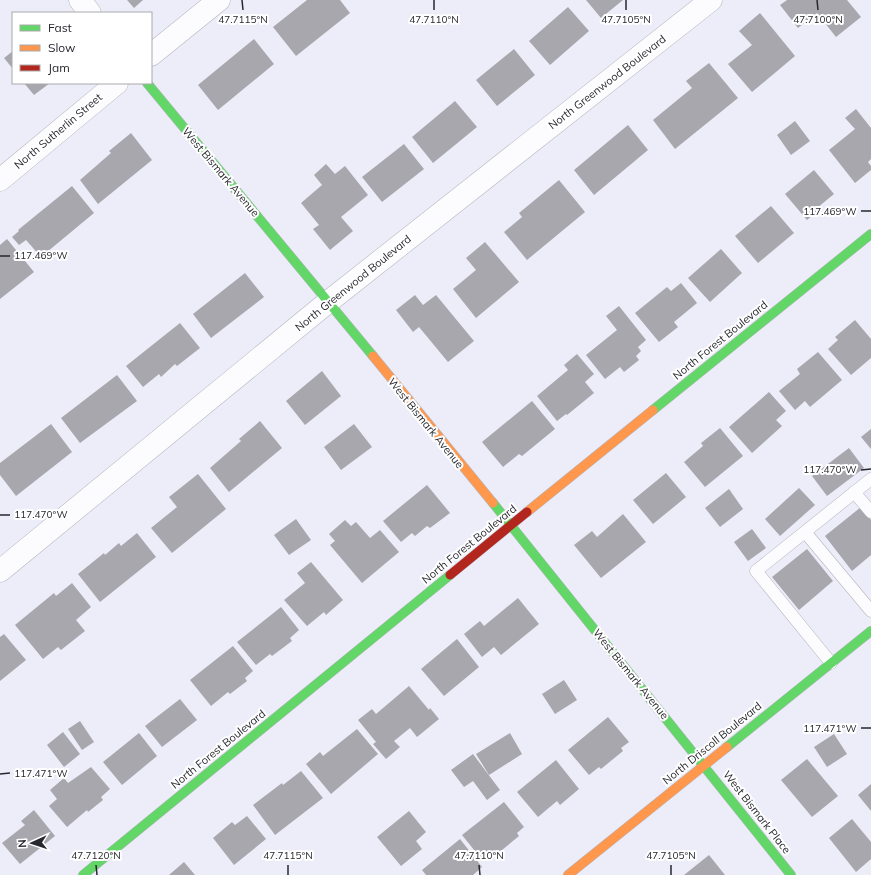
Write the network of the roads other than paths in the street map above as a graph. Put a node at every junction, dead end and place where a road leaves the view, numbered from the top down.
1 (80, 0) edge
2 (219, 0) edge
3 (711, 0) edge
4 (89, 12) edge
5 (152, 54) edge
6 (116, 84) edge
7 (148, 84) edge
8 (0, 180) edge
9 (871, 234) edge
10 (328, 302) junction
11 (871, 479) edge
12 (854, 492) junction
13 (871, 512) edge
14 (510, 526) junction
15 (805, 532) junction
16 (0, 571) edge
17 (871, 611) edge
18 (869, 638) edge
19 (831, 663) junction
20 (704, 764) junction
21 (83, 875) edge
22 (568, 875) edge
23 (791, 875) edge

1 - 4 street
2 - 5 street
3 - 10 street, North Greenwood Boulevard
6 - 8 street, North Sutherlin Street
7 - 10 street, West Bismark Avenue
9 - 14 street, North Forest Boulevard
10 - 14 street, West Bismark Avenue
10 - 16 street, North Greenwood Boulevard
11 - 12 lane
12 - 13 lane
12 - 15 lane
14 - 20 street, West Bismark Avenue
14 - 21 street, North Forest Boulevard
15 - 17 lane
15 - 19 lane
18 - 19 street, North Driscoll Boulevard
19 - 20 street, North Driscoll Boulevard
20 - 22 street, North Driscoll Boulevard
20 - 23 street, West Bismark Place

